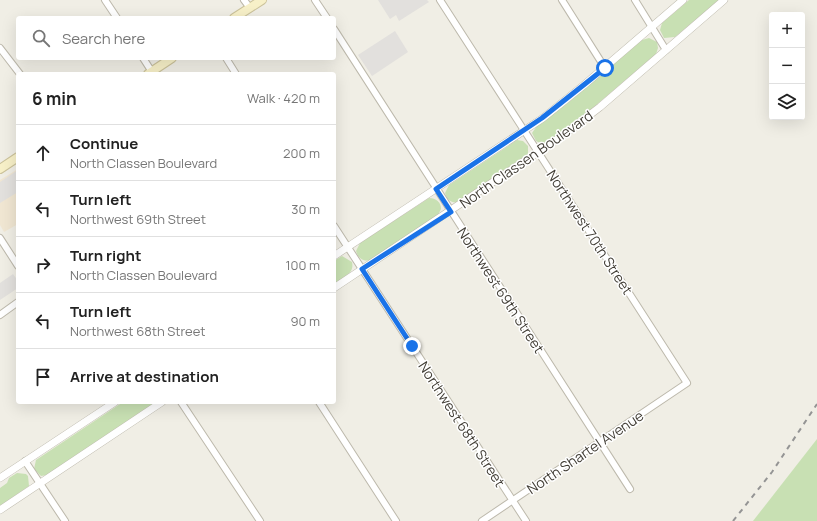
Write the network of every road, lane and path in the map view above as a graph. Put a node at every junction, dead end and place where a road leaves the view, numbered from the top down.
1 (105, 0) edge
2 (244, 0) edge
3 (262, 0) edge
4 (315, 0) edge
5 (440, 0) edge
6 (562, 0) edge
7 (635, 0) edge
8 (683, 0) edge
9 (724, 0) edge
10 (250, 8) junction
11 (116, 16) edge
12 (237, 16) edge
13 (326, 16) edge
14 (652, 27) junction
15 (336, 32) edge
16 (0, 48) edge
17 (666, 50) junction
18 (144, 60) edge
19 (169, 60) edge
20 (227, 60) edge
21 (605, 68) junction
22 (18, 72) edge
23 (150, 72) edge
24 (151, 72) edge
25 (235, 72) edge
26 (524, 131) junction
27 (538, 154) junction
28 (16, 159) edge
29 (0, 169) edge
30 (436, 189) junction
31 (451, 212) junction
32 (336, 229) edge
33 (0, 238) edge
34 (348, 247) junction
35 (336, 255) edge
36 (16, 263) edge
37 (362, 269) junction
38 (336, 287) edge
39 (16, 303) edge
40 (0, 314) edge
41 (687, 383) joint
42 (112, 404) edge
43 (159, 404) edge
44 (182, 404) edge
45 (320, 404) edge
46 (600, 442) junction
47 (25, 461) junction
48 (0, 478) edge
49 (41, 483) junction
50 (630, 488) dead end
51 (512, 501) junction
52 (0, 510) edge
53 (65, 521) edge
54 (260, 521) edge
55 (396, 521) edge
56 (482, 521) edge
57 (526, 521) edge

1 - 11 street
2 - 10 street
3 - 10 main road
4 - 13 street
5 - 26 street, Northwest 70th Street
6 - 21 street
7 - 14 street
8 - 14 street, North Classen Boulevard
9 - 17 street, North Classen Boulevard
10 - 12 main road
14 - 17 street
14 - 21 street, North Classen Boulevard
15 - 30 street, Northwest 69th Street
16 - 22 street
17 - 27 street, North Classen Boulevard
18 - 23 street
19 - 24 main road
20 - 25 street
21 - 26 street, North Classen Boulevard
26 - 27 street, Northwest 70th Street
26 - 30 street, North Classen Boulevard
27 - 31 street, North Classen Boulevard
27 - 41 street, Northwest 70th Street
28 - 29 main road
30 - 31 street, Northwest 69th Street
30 - 34 street, North Classen Boulevard
31 - 37 street, North Classen Boulevard
31 - 46 street, Northwest 69th Street
32 - 34 street, Northwest 68th Street
33 - 36 street
34 - 35 street, North Classen Boulevard
34 - 37 street, Northwest 68th Street
37 - 38 street, North Classen Boulevard
37 - 51 street, Northwest 68th Street
39 - 40 street
41 - 46 street, North Shartel Avenue
42 - 47 street
43 - 49 street
44 - 54 street
45 - 55 street
46 - 50 street, Northwest 69th Street
46 - 51 street, North Shartel Avenue
47 - 48 street
47 - 49 street
49 - 52 street
49 - 53 street
51 - 56 street, North Shartel Avenue
51 - 57 street, Northwest 68th Street

